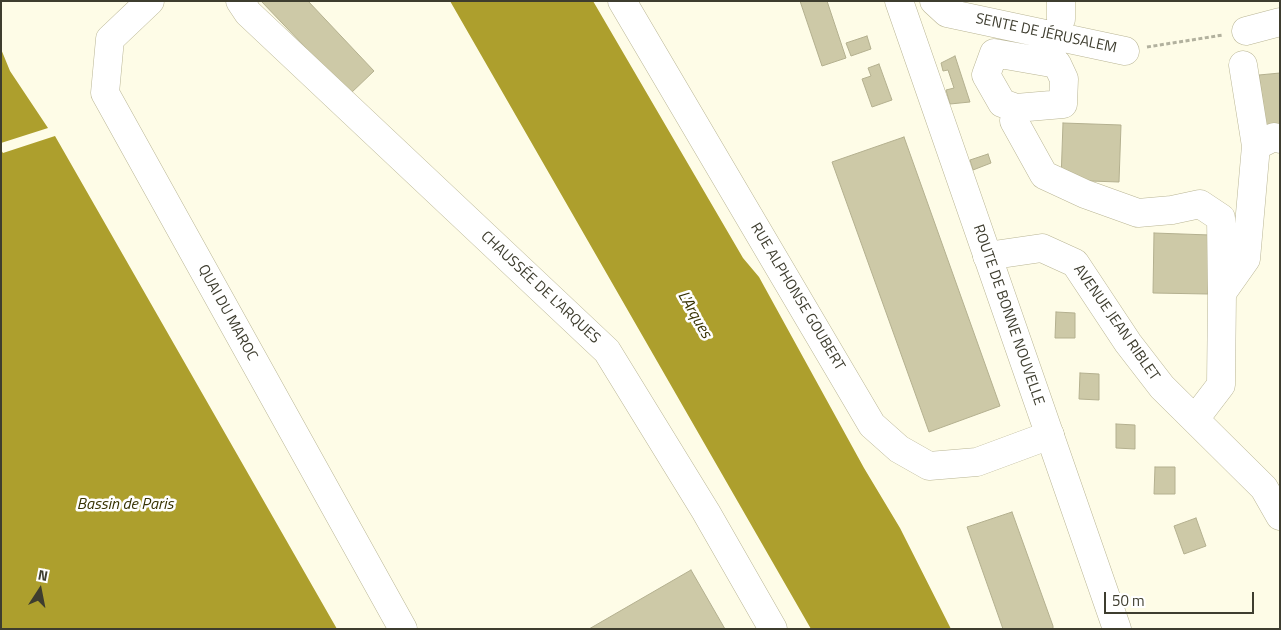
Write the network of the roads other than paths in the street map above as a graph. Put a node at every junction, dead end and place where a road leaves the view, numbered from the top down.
1 (240, 1) edge
2 (622, 1) edge
3 (899, 1) edge
4 (934, 1) edge
5 (140, 5) edge
6 (1280, 22) edge
7 (1246, 31) road end
8 (1125, 51) road end
9 (1243, 65) dead end
10 (1016, 108) dead end
11 (1268, 142) edge
12 (987, 256) junction
13 (1222, 293) junction
14 (1195, 420) junction
15 (1050, 435) junction
16 (1280, 516) edge
17 (402, 629) edge
18 (773, 629) edge
19 (1116, 629) edge

1 - 18 street, CHAUSSÉE DE L'ARQUES
2 - 15 street, RUE ALPHONSE GOUBERT
3 - 12 street, ROUTE DE BONNE NOUVELLE
4 - 8 street, SENTE DE JÉRUSALEM
5 - 17 street, QUAI DU MAROC
6 - 7 street
9 - 11 street
10 - 13 street
11 - 13 street
12 - 14 street, AVENUE JEAN RIBLET
12 - 15 street, ROUTE DE BONNE NOUVELLE
13 - 14 street
14 - 16 street, AVENUE JEAN RIBLET
15 - 19 street, ROUTE DE BONNE NOUVELLE

